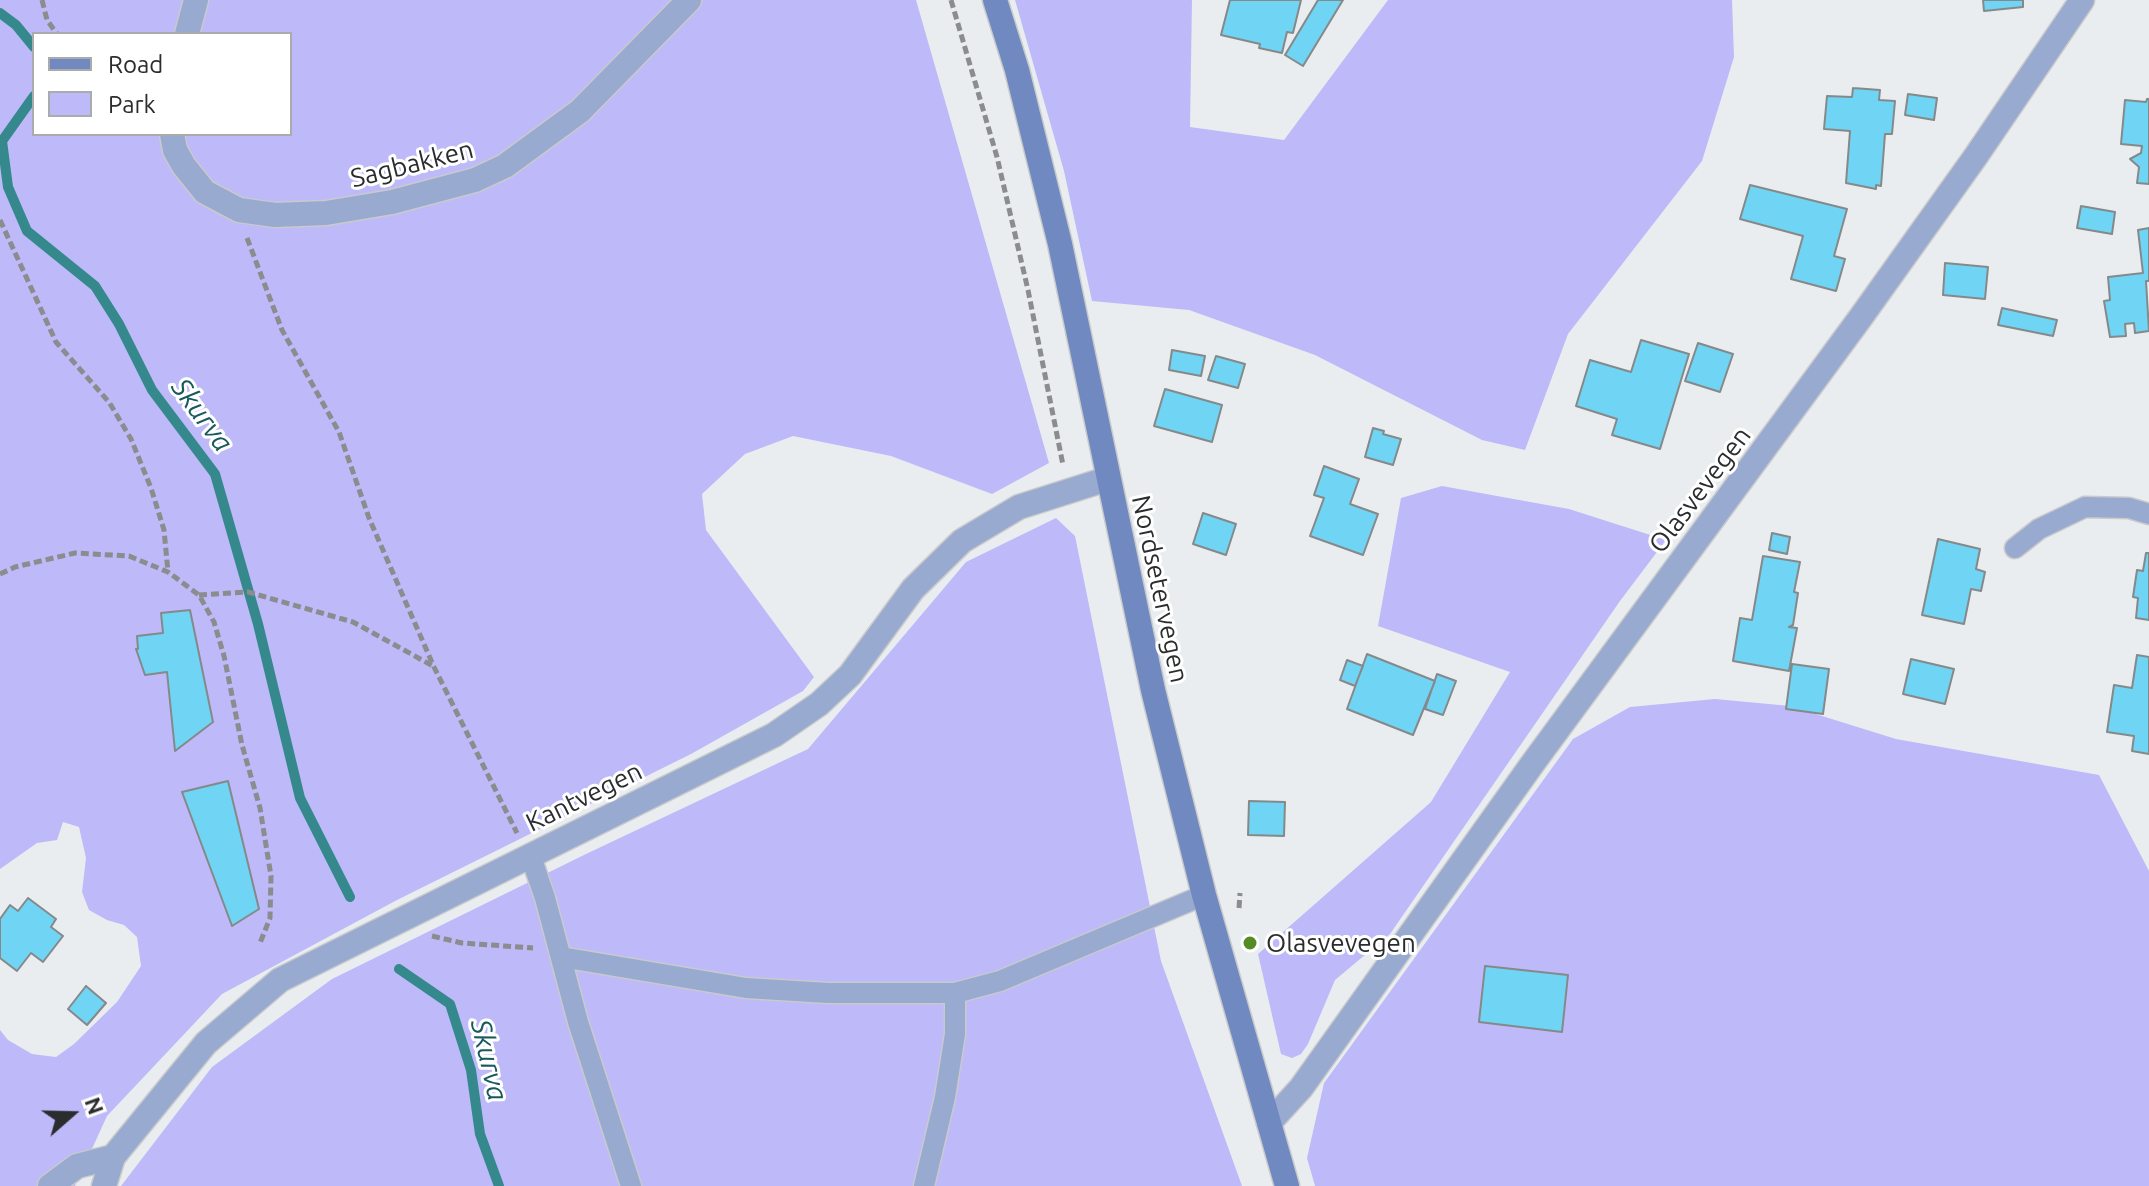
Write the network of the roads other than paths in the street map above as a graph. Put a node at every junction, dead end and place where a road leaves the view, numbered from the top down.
1 (196, 0) edge
2 (689, 0) edge
3 (995, 0) edge
4 (2082, 0) edge
5 (188, 32) edge
6 (172, 136) edge
7 (1107, 479) junction
8 (2149, 514) edge
9 (2015, 548) dead end
10 (530, 854) junction
11 (1204, 895) junction
12 (561, 957) junction
13 (955, 993) junction
14 (1269, 1123) junction
15 (113, 1157) junction
16 (50, 1186) edge
17 (104, 1186) edge
18 (631, 1186) edge
19 (924, 1186) edge
20 (1287, 1186) edge

1 - 5 street
2 - 6 street, Sagbakken
3 - 7 main road, Nordsetervegen
4 - 14 street, Olasvevegen
7 - 10 street, Kantvegen
7 - 11 main road, Nordsetervegen
8 - 9 lane
10 - 12 lane
10 - 15 street, Kantvegen
11 - 13 lane
11 - 14 main road, Nordsetervegen
12 - 13 lane
12 - 18 lane
13 - 19 lane
14 - 20 main road, Nordsetervegen
15 - 16 street
15 - 17 street, Kantvegen

